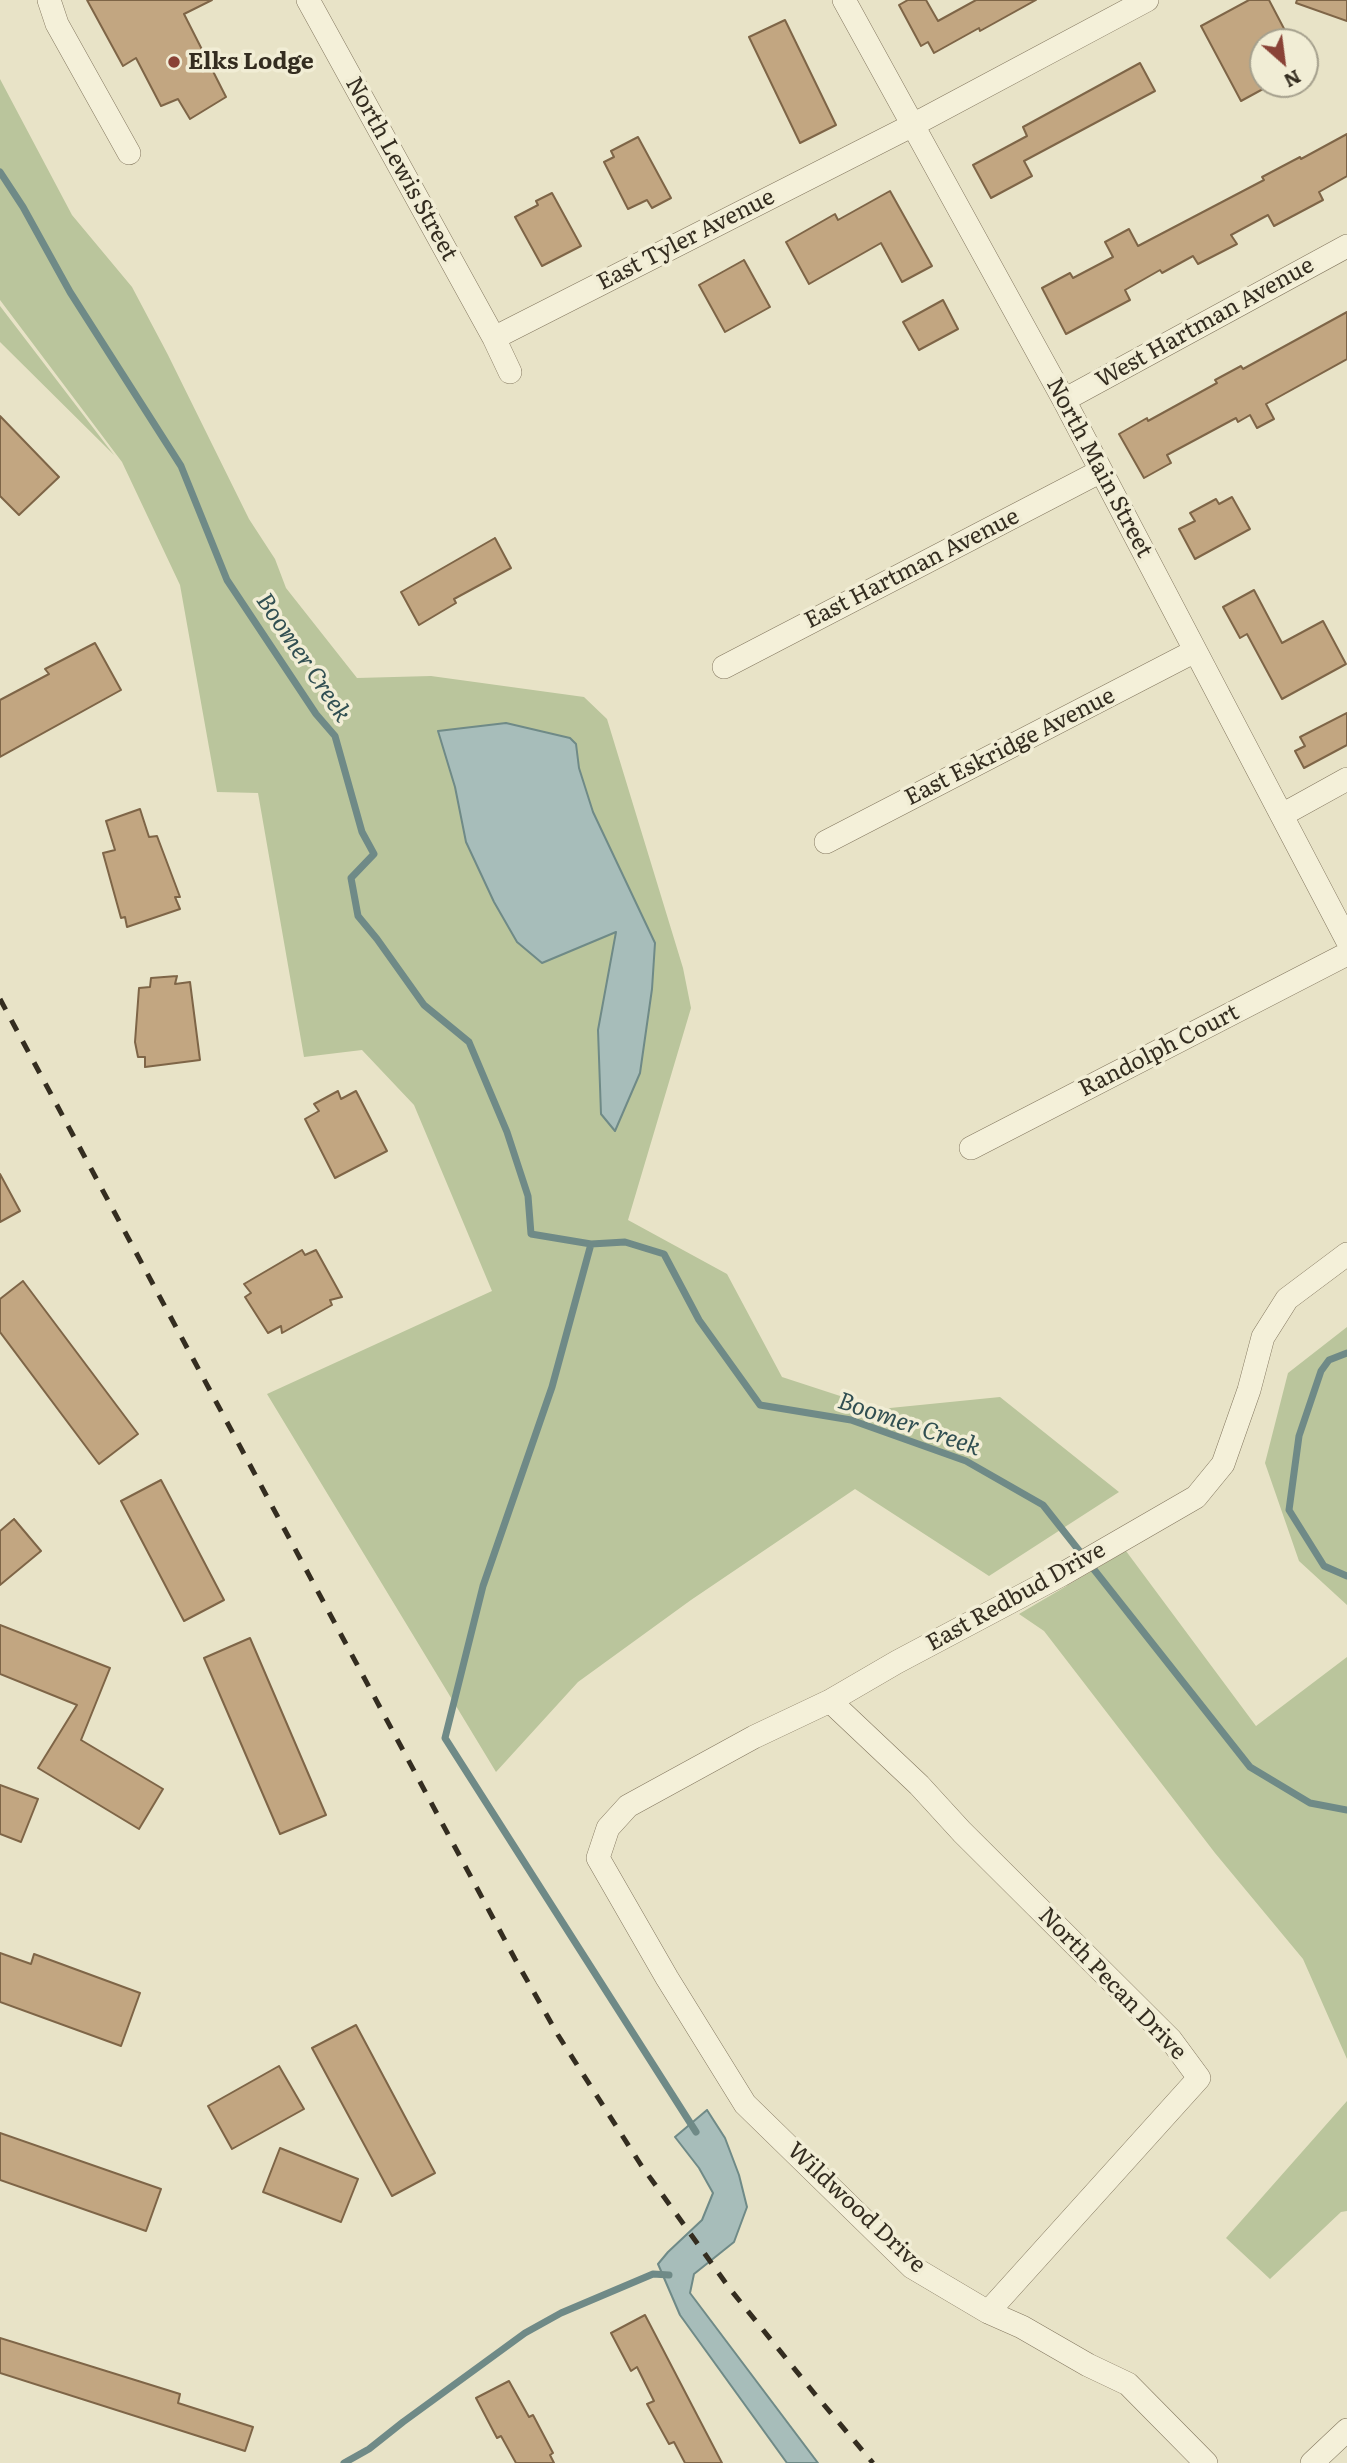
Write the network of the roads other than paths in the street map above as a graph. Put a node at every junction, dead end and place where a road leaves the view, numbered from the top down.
1 (49, 0) edge
2 (308, 0) edge
3 (844, 0) edge
4 (1147, 0) edge
5 (911, 126) junction
6 (129, 153) dead end
7 (1347, 246) edge
8 (494, 338) junction
9 (510, 372) dead end
10 (1064, 400) junction
11 (1101, 471) junction
12 (1195, 651) junction
13 (724, 667) dead end
14 (1347, 779) edge
15 (1282, 815) junction
16 (826, 842) dead end
17 (1347, 940) edge
18 (1347, 954) edge
19 (971, 1148) dead end
20 (1347, 1254) edge
21 (830, 1701) junction
22 (598, 1858) joint
23 (988, 2312) junction
24 (1347, 2430) edge
25 (1206, 2463) edge
26 (1312, 2463) edge

1 - 6 street
2 - 8 street, North Lewis Street
3 - 5 street, North Main Street
4 - 5 street, East Tyler Avenue
5 - 8 street, East Tyler Avenue
5 - 10 street, North Main Street
7 - 10 street, West Hartman Avenue
8 - 9 street
10 - 11 street, North Main Street
11 - 12 street, North Main Street
11 - 13 street, East Hartman Avenue
12 - 15 street, North Main Street
12 - 16 street, East Eskridge Avenue
14 - 15 street
15 - 17 street, North Main Street
18 - 19 street, Randolph Court
20 - 21 street, East Redbud Drive
21 - 22 street, East Redbud Drive
21 - 23 street, North Pecan Drive
22 - 23 street, Wildwood Drive
23 - 25 street, Wildwood Drive
24 - 26 street

